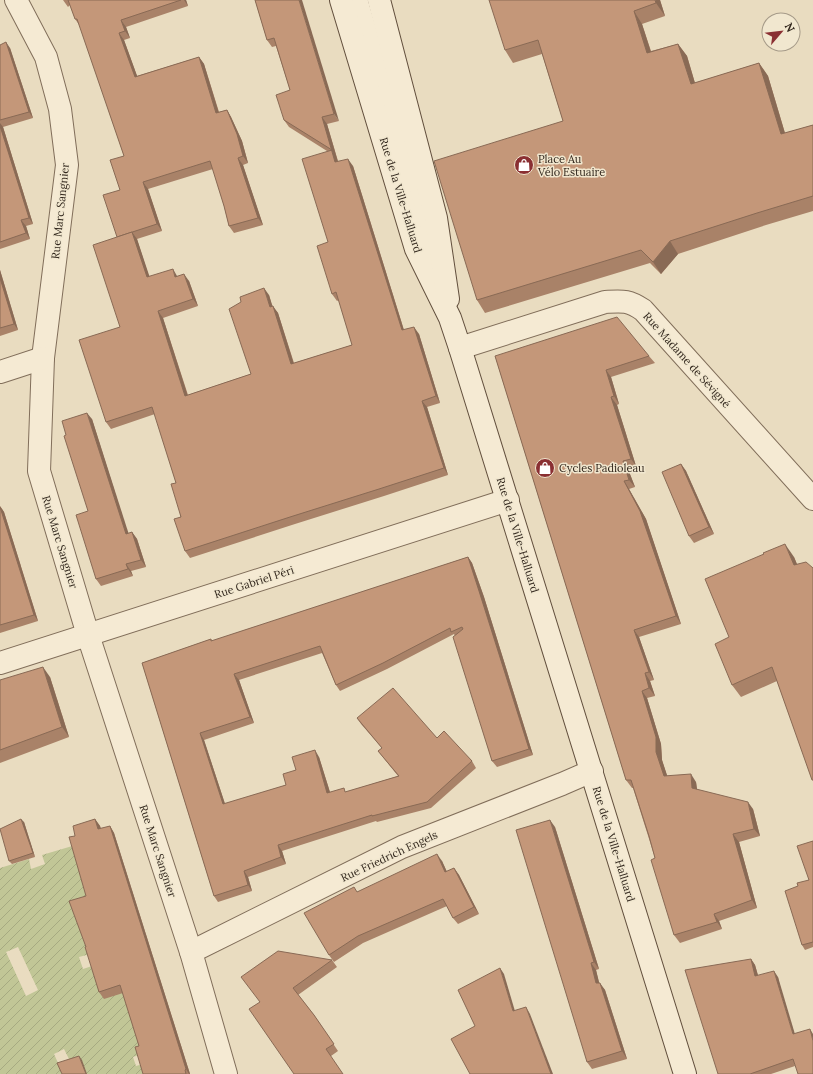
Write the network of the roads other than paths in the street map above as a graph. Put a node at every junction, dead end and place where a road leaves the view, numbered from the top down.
1 (16, 0) edge
2 (341, 0) edge
3 (359, 0) edge
4 (379, 0) edge
5 (450, 318) junction
6 (460, 348) junction
7 (43, 358) junction
8 (0, 372) edge
9 (813, 499) edge
10 (508, 500) junction
11 (88, 635) junction
12 (0, 663) edge
13 (592, 771) junction
14 (191, 952) junction
15 (226, 1074) edge
16 (685, 1074) edge

1 - 7 street, Rue Marc Sangnier
2 - 5 street, Rue de la Ville-Halluard
3 - 5 lane
4 - 5 street
5 - 6 street, Rue de la Ville-Halluard
6 - 9 street, Rue Madame de Sévigné
6 - 10 street, Rue de la Ville-Halluard
7 - 8 street
7 - 11 street, Rue Marc Sangnier
10 - 11 street, Rue Gabriel Péri
10 - 13 street, Rue de la Ville-Halluard
11 - 12 street, Rue Gabriel Péri
11 - 14 street, Rue Marc Sangnier
13 - 14 street, Rue Friedrich Engels
13 - 16 street, Rue de la Ville-Halluard
14 - 15 street, Rue Marc Sangnier

